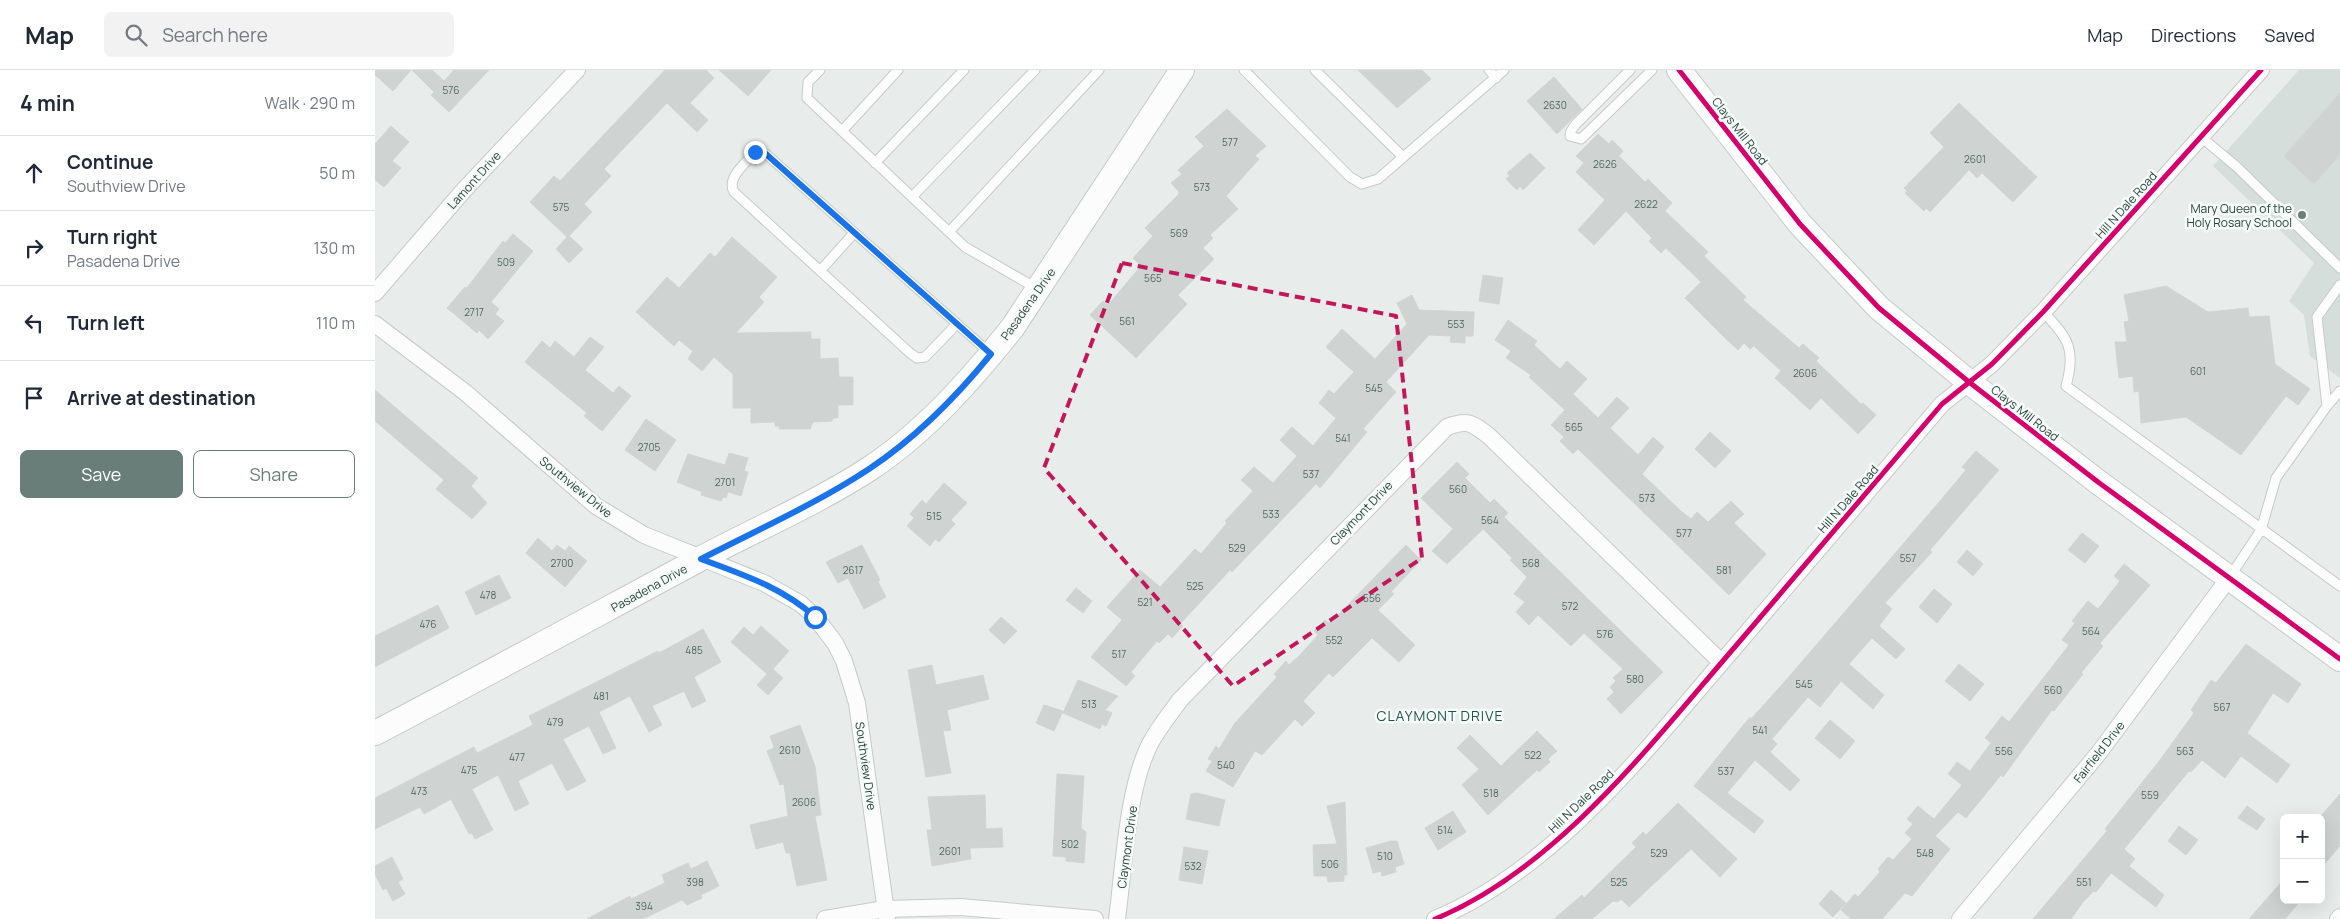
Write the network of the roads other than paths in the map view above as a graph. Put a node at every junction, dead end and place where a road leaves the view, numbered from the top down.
1 (577, 70) edge
2 (820, 70) edge
3 (898, 70) edge
4 (964, 70) edge
5 (1035, 70) edge
6 (1099, 70) edge
7 (1244, 70) edge
8 (1315, 70) edge
9 (1489, 70) edge
10 (1504, 70) edge
11 (1630, 70) edge
12 (1652, 70) edge
13 (1679, 70) edge
14 (2261, 70) edge
15 (1178, 72) edge
16 (1496, 78) junction
17 (842, 131) junction
18 (2201, 136) junction
19 (1403, 157) junction
20 (875, 163) junction
21 (912, 197) junction
22 (949, 232) junction
23 (854, 233) junction
24 (2340, 268) edge
25 (820, 271) junction
26 (2340, 285) edge
27 (1039, 290) junction
28 (375, 293) edge
29 (2043, 312) junction
30 (375, 324) edge
31 (957, 324) junction
32 (991, 354) junction
33 (1969, 382) junction
34 (2340, 391) edge
35 (2327, 406) junction
36 (2261, 530) junction
37 (701, 559) junction
38 (2229, 578) junction
39 (2340, 586) edge
40 (2340, 659) edge
41 (1721, 662) junction
42 (375, 733) edge
43 (886, 914) edge
44 (825, 919) edge
45 (1095, 919) edge
46 (1117, 919) edge
47 (1435, 919) edge
48 (1960, 919) edge

1 - 28 street, Lamont Drive
2 - 17 lane
3 - 17 lane
4 - 20 lane
5 - 21 lane
6 - 22 lane
7 - 19 lane
8 - 19 lane
9 - 16 lane
10 - 16 lane
11 - 12 lane
13 - 33 street, Clays Mill Road
14 - 18 street, Hill N Dale Road
15 - 27 street, Pasadena Drive
16 - 19 lane
17 - 20 lane
18 - 24 lane
18 - 29 street, Hill N Dale Road
20 - 21 lane
21 - 22 lane
22 - 27 lane
23 - 25 lane
23 - 25 lane
23 - 31 lane
25 - 31 lane
26 - 35 lane
27 - 32 street, Pasadena Drive
29 - 33 street, Hill N Dale Road
29 - 36 lane
30 - 37 street, Southview Drive
31 - 32 lane
32 - 37 street, Pasadena Drive
33 - 38 street, Clays Mill Road
33 - 41 street, Hill N Dale Road
34 - 35 lane
35 - 36 lane
36 - 38 lane
36 - 39 lane
37 - 42 street, Pasadena Drive
37 - 43 street, Southview Drive
38 - 40 street, Clays Mill Road
38 - 48 street, Fairfield Drive
41 - 46 street, Claymont Drive
41 - 47 street, Hill N Dale Road
43 - 44 street
43 - 45 street

